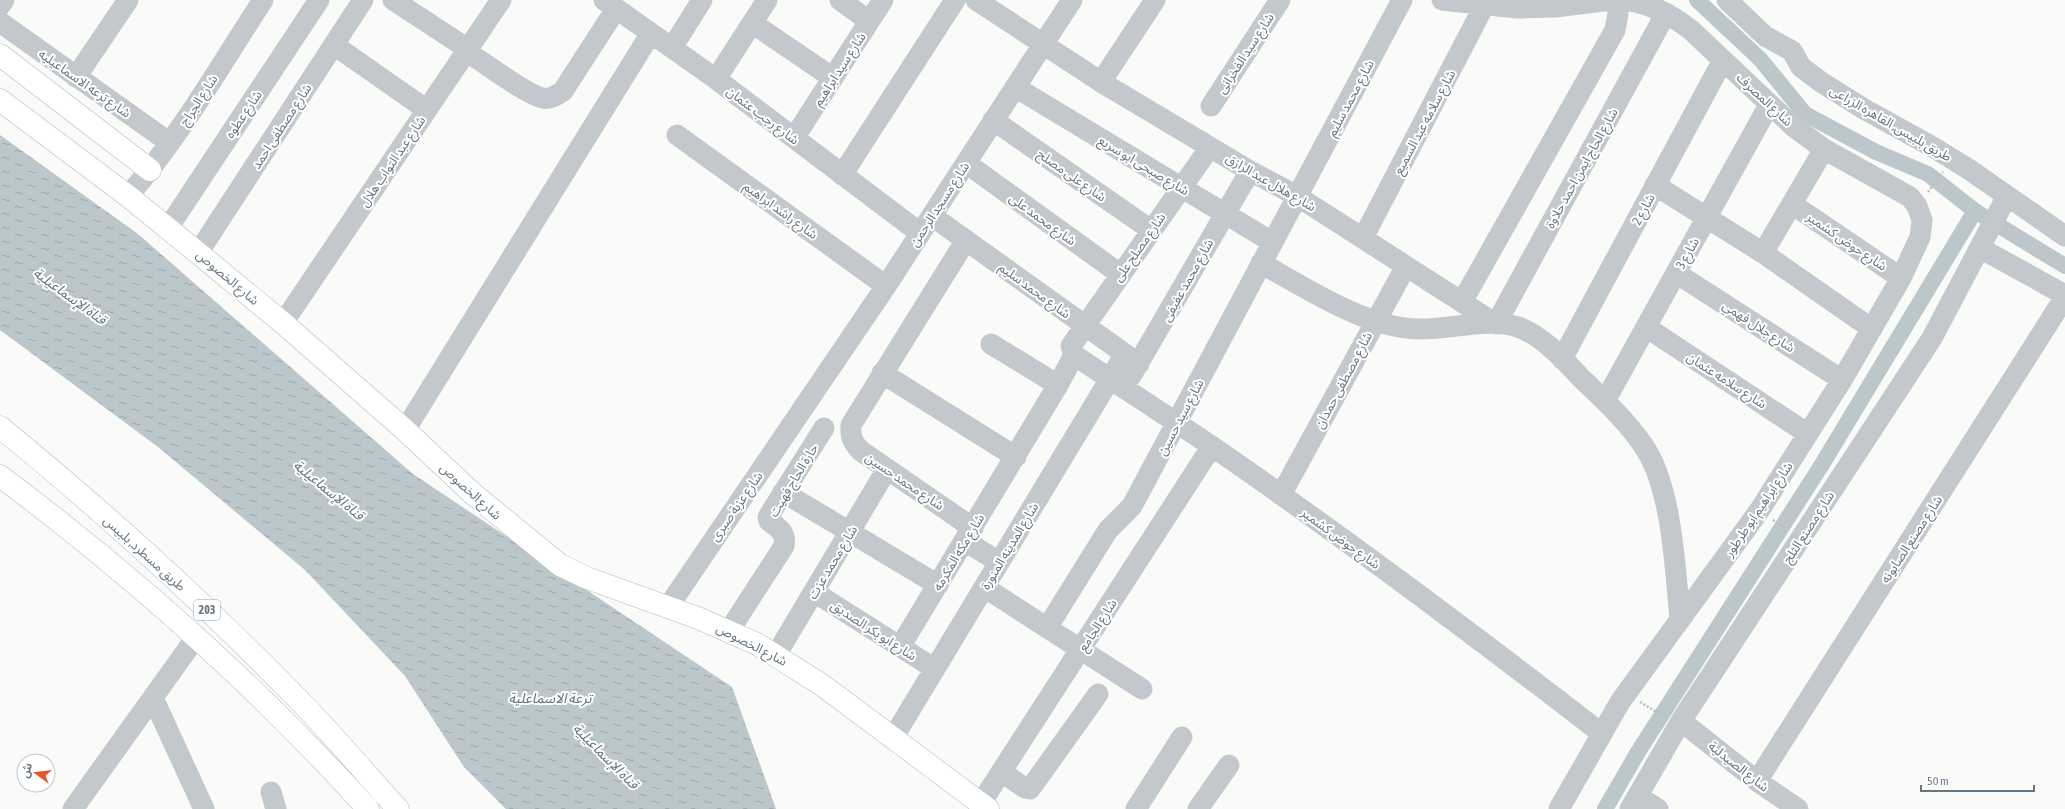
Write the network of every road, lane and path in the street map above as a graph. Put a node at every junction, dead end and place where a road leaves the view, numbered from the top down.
1 (4, 0) edge
2 (128, 0) edge
3 (263, 0) edge
4 (319, 0) edge
5 (363, 0) edge
6 (392, 0) edge
7 (502, 0) edge
8 (702, 0) edge
9 (766, 0) edge
10 (840, 0) edge
11 (883, 0) edge
12 (956, 0) edge
13 (1072, 0) edge
14 (1155, 0) edge
15 (1280, 0) edge
16 (1402, 0) edge
17 (1442, 0) edge
18 (1611, 0) edge
19 (1617, 0) edge
20 (1623, 0) edge
21 (1727, 0) edge
22 (985, 3) edge
23 (0, 6) edge
24 (619, 6) edge
25 (1484, 6) junction
26 (1666, 13) junction
27 (870, 21) junction
28 (0, 22) edge
29 (752, 23) junction
30 (652, 33) junction
31 (1043, 44) junction
32 (334, 45) junction
33 (672, 48) junction
34 (467, 50) junction
35 (0, 55) edge
36 (1723, 60) junction
37 (76, 77) junction
38 (833, 78) junction
39 (716, 80) junction
40 (1101, 82) junction
41 (1015, 87) junction
42 (0, 100) edge
43 (1769, 105) junction
44 (1211, 106) dead end
45 (427, 110) junction
46 (993, 120) junction
47 (677, 135) dead end
48 (794, 138) junction
49 (170, 143) junction
50 (1210, 147) junction
51 (1824, 149) junction
52 (966, 163) junction
53 (150, 170) junction
54 (1250, 171) junction
55 (1943, 172) dead end
56 (842, 175) junction
57 (1656, 185) junction
58 (1182, 188) junction
59 (128, 196) junction
60 (1297, 196) junction
61 (1918, 196) junction
62 (1792, 204) junction
63 (2003, 205) junction
64 (1224, 213) junction
65 (932, 216) junction
66 (1707, 217) junction
67 (168, 228) junction
68 (1151, 230) junction
69 (920, 233) junction
70 (2065, 236) edge
71 (1363, 238) junction
72 (966, 240) junction
73 (1272, 242) junction
74 (1981, 246) junction
75 (198, 253) junction
76 (1763, 253) junction
77 (1261, 263) junction
78 (1406, 266) junction
79 (1676, 273) junction
80 (1120, 274) junction
81 (1901, 278) junction
82 (886, 286) junction
83 (2065, 296) edge
84 (1462, 302) junction
85 (1375, 320) junction
86 (283, 323) junction
87 (1496, 324) junction
88 (1085, 325) junction
89 (1646, 327) junction
90 (1872, 328) junction
91 (991, 344) dead end
92 (1072, 352) junction
93 (1132, 359) junction
94 (1562, 359) junction
95 (882, 373) junction
96 (1842, 380) junction
97 (1117, 384) junction
98 (1058, 385) junction
99 (1605, 401) junction
100 (805, 407) joint
101 (1177, 424) junction
102 (0, 427) edge
103 (824, 428) dead end
104 (405, 430) junction
105 (1808, 434) junction
106 (1212, 446) junction
107 (1016, 457) junction
108 (887, 469) junction
109 (0, 476) edge
110 (783, 492) junction
111 (1281, 495) junction
112 (1768, 517) dead end
113 (1788, 530) dead end
114 (850, 531) junction
115 (969, 534) junction
116 (999, 562) junction
117 (938, 585) junction
118 (984, 587) junction
119 (814, 592) junction
120 (668, 607) junction
121 (1680, 618) junction
122 (1046, 628) junction
123 (730, 631) junction
124 (197, 636) junction
125 (900, 647) junction
126 (1081, 650) junction
127 (776, 655) junction
128 (935, 669) junction
129 (1142, 689) dead end
130 (1098, 694) dead end
131 (153, 698) junction
132 (1649, 708) dead end
133 (1675, 720) junction
134 (1601, 733) junction
135 (1182, 737) dead end
136 (893, 738) junction
137 (1229, 765) dead end
138 (1002, 772) junction
139 (1757, 780) junction
140 (1634, 802) edge
141 (977, 805) edge
142 (73, 809) edge
143 (204, 809) edge
144 (368, 809) edge
145 (398, 809) edge
146 (1136, 809) edge
147 (1198, 809) edge
148 (1559, 809) edge
149 (1658, 809) edge
150 (1798, 809) edge

1 - 23 street
2 - 37 street
3 - 49 street, شارع الجراج
4 - 67 street, شارع عطوه
5 - 32 street, شارع مصطفى احمد
6 - 34 street
7 - 34 street, شارع عبد التواب هلال
8 - 33 street
9 - 29 street
10 - 27 street
11 - 27 street, شارع سيد ابراهيم
12 - 56 street
13 - 31 street, شارع مسجد الرحمن
14 - 40 street
15 - 44 street, شارع سيد الفخرانى
16 - 60 street, شارع محمد سليم
17 - 25 street
18 - 25 street
19 - 84 street
20 - 26 street, شارع المصرف
21 - 63 street, طريق بلبيس, القاهره الزراعى
22 - 31 street, شارع هلال عبد الرازق
24 - 30 street, شارع رجب عثمان
24 - 34 street
25 - 71 street, شارع سلامه عبد السميع
26 - 36 street, شارع المصرف
26 - 87 street, شارع الحاج ايمن احمد حلاوة
27 - 38 street, شارع سيد ابراهيم
28 - 37 street, شارع ترعه الاسماعيليه
29 - 38 street
29 - 39 street
30 - 33 street, شارع رجب عثمان
30 - 104 street
31 - 40 street, شارع هلال عبد الرازق
31 - 41 street, شارع مسجد الرحمن
32 - 45 street
32 - 75 street, شارع مصطفى احمد
33 - 39 street, شارع رجب عثمان
34 - 45 street, شارع عبد التواب هلال
35 - 53 main road
36 - 43 street, شارع المصرف
36 - 57 street, شارع 2
37 - 49 street, شارع ترعه الاسماعيليه
38 - 48 street, شارع سيد ابراهيم
39 - 48 street, شارع رجب عثمان
40 - 50 street, شارع هلال عبد الرازق
41 - 46 street, شارع مسجد الرحمن
41 - 58 street, شارع صبحى ابو سريع
42 - 59 main road, شارع الخصوص
43 - 51 street, شارع المصرف
43 - 66 street, شارع 3
45 - 86 street, شارع عبد التواب هلال
46 - 52 street, شارع مسجد الرحمن
46 - 68 street, شارع على مصلح
47 - 82 street, شارع راشد ابراهيم
48 - 56 street, شارع رجب عثمان
49 - 53 street, شارع الجراج
50 - 54 street, شارع هلال عبد الرازق
50 - 58 street, شارع مصلح على
51 - 61 street, شارع المصرف
51 - 62 street
52 - 65 street, شارع مسجد الرحمن
52 - 80 street, شارع محمد على
53 - 59 street, شارع الجراج
54 - 60 street, شارع هلال عبد الرازق
54 - 64 street, شارع محمد عفيفى
55 - 61 path
56 - 69 street, شارع رجب عثمان
57 - 66 street
57 - 94 street, شارع 2
58 - 64 street, شارع صبحى ابو سريع
58 - 68 street, شارع مصلح على
59 - 67 main road, شارع الخصوص
60 - 71 street, شارع هلال عبد الرازق
60 - 73 street, شارع سيد حسين
61 - 81 street, شارع ابراهيم ابو طرطور
62 - 76 street
62 - 81 street, شارع حوض كشمير
63 - 70 street, طريق بلبيس, القاهره الزراعى
63 - 74 street, شارع مصنع الثلج
64 - 73 street, شارع صبحى ابو سريع
64 - 93 street, شارع محمد عفيفى
65 - 69 street, شارع مسجد الرحمن
65 - 72 street, شارع محمد سليم
66 - 76 street
66 - 79 street, شارع 3
67 - 75 main road, شارع الخصوص
68 - 80 street, شارع مصلح على
69 - 82 street, شارع مسجد الرحمن
71 - 78 street, شارع هلال عبد الرازق
72 - 88 street, شارع محمد سليم
72 - 95 street
73 - 77 street, شارع سيد حسين
74 - 83 street
74 - 133 street, شارع مصنع الثلج
75 - 86 main road, شارع الخصوص
76 - 90 street
77 - 85 street
77 - 101 street, شارع سيد حسين
78 - 84 street, شارع هلال عبد الرازق
78 - 85 street, شارع مصطفى حمدان
79 - 89 street, شارع 3
79 - 96 street, شارع جلال فهمي
80 - 88 street, شارع مصلح على
81 - 90 street, شارع ابراهيم ابو طرطور
82 - 100 street, شارع مسجد الرحمن
83 - 139 street, شارع مصنع الصابونه
84 - 87 street, شارع هلال عبد الرازق
85 - 87 street
85 - 111 street, شارع مصطفى حمدان
86 - 104 main road, شارع الخصوص
87 - 94 street
88 - 92 street, شارع مصلح على
88 - 93 street, شارع محمد سليم
89 - 99 street, شارع 3
89 - 105 street, شارع سلامه عثمان
90 - 96 street, شارع ابراهيم ابو طرطور
91 - 98 street
92 - 97 street, شارع حوض كشمير
92 - 98 street, شارع مكه المكرمه
93 - 97 street, شارع محمد عفيفى
94 - 99 street
95 - 107 street
95 - 108 street, شارع محمد حسين
96 - 105 street, شارع ابراهيم ابو طرطور
97 - 101 street, شارع حوض كشمير
97 - 116 street, شارع المدينه المنورة
98 - 107 street, شارع مكه المكرمه
99 - 121 street
100 - 120 street, شارع عزبة صبرى
101 - 106 street, شارع حوض كشمير
101 - 122 street, شارع سيد حسين
102 - 145 main road, طريق مسطرد, بلبيس / 203
103 - 110 street, حارة الحاج فهيت
104 - 120 main road, شارع الخصوص
105 - 121 street, شارع ابراهيم ابو طرطور
106 - 111 street, شارع حوض كشمير
106 - 126 street, شارع الجامع
107 - 115 street, شارع مكه المكرمه
108 - 114 street, شارع محمد عزت
108 - 115 street, شارع محمد حسين
109 - 124 main road, طريق مسطرد, بلبيس / 203
110 - 114 street
110 - 123 street, حارة الحاج فهيت
111 - 134 street, شارع حوض كشمير
112 - 113 path
114 - 117 street
114 - 119 street, شارع محمد عزت
115 - 116 street, شارع محمد حسين
115 - 117 street, شارع مكه المكرمه
116 - 118 street, شارع المدينه المنورة
117 - 125 street, شارع مكه المكرمه
118 - 122 street
118 - 128 street, شارع المدينه المنورة
119 - 125 street, شارع ابو بكر الصديق
119 - 127 street, شارع محمد عزت
120 - 123 main road, شارع الخصوص
121 - 134 street, شارع ابراهيم ابو طرطور
122 - 126 street
123 - 127 main road, شارع الخصوص
124 - 131 street
124 - 144 main road, طريق مسطرد, بلبيس / 203
125 - 128 street, شارع ابو بكر الصديق
126 - 129 street
126 - 138 street, شارع الجامع
127 - 136 main road, شارع الخصوص
128 - 136 street, شارع المدينه المنورة
130 - 138 street
131 - 142 street
131 - 143 street
132 - 133 path
133 - 139 street, شارع الصيدلية
133 - 140 street, شارع مصنع الثلج
134 - 148 street, شارع ابراهيم ابو طرطور
135 - 146 street
136 - 141 main road, شارع الخصوص
137 - 147 street
138 - 141 street, شارع الجامع
139 - 150 street, شارع الصيدلية
140 - 149 street

